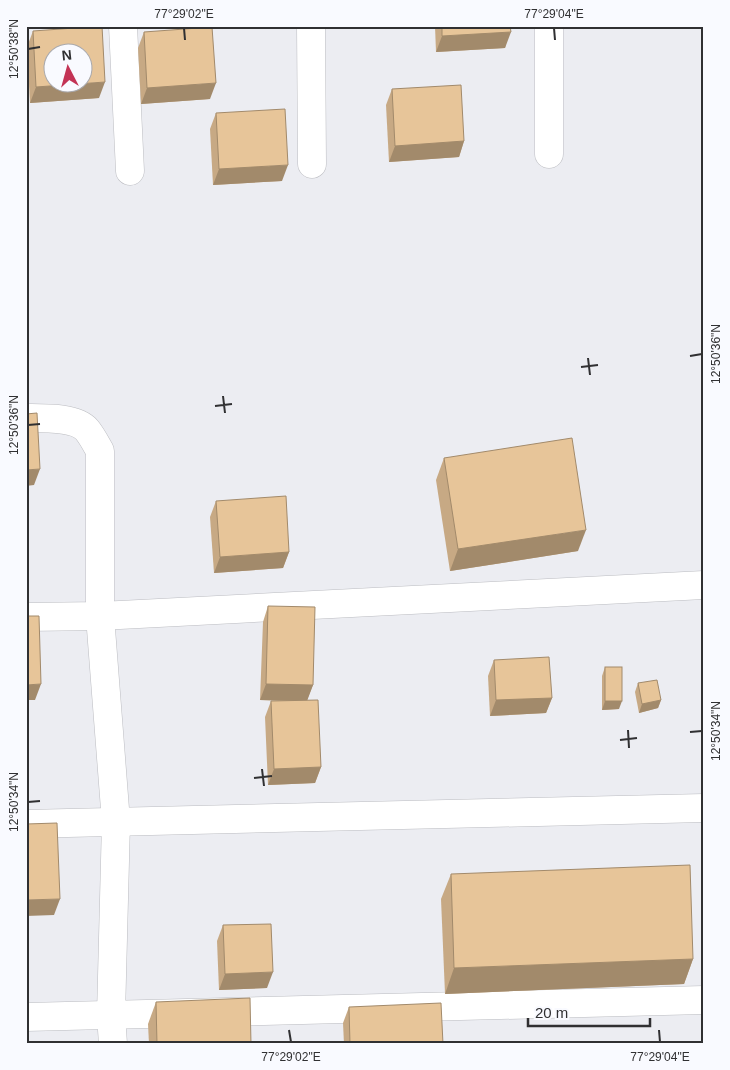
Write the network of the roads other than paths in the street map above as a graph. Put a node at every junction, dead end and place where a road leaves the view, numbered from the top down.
1 (123, 26) edge
2 (312, 26) edge
3 (549, 26) edge
4 (550, 154) dead end
5 (312, 164) dead end
6 (130, 171) dead end
7 (26, 418) edge
8 (704, 585) edge
9 (26, 616) edge
10 (100, 616) junction
11 (704, 808) edge
12 (116, 822) junction
13 (26, 824) edge
14 (704, 1000) edge
15 (111, 1015) junction
16 (26, 1018) edge
17 (113, 1044) edge

1 - 6 street
2 - 5 street
3 - 4 street
7 - 10 street
8 - 10 street
9 - 10 street
10 - 12 street
11 - 12 street
12 - 13 street
12 - 15 street
14 - 15 street
15 - 16 street
15 - 17 street

